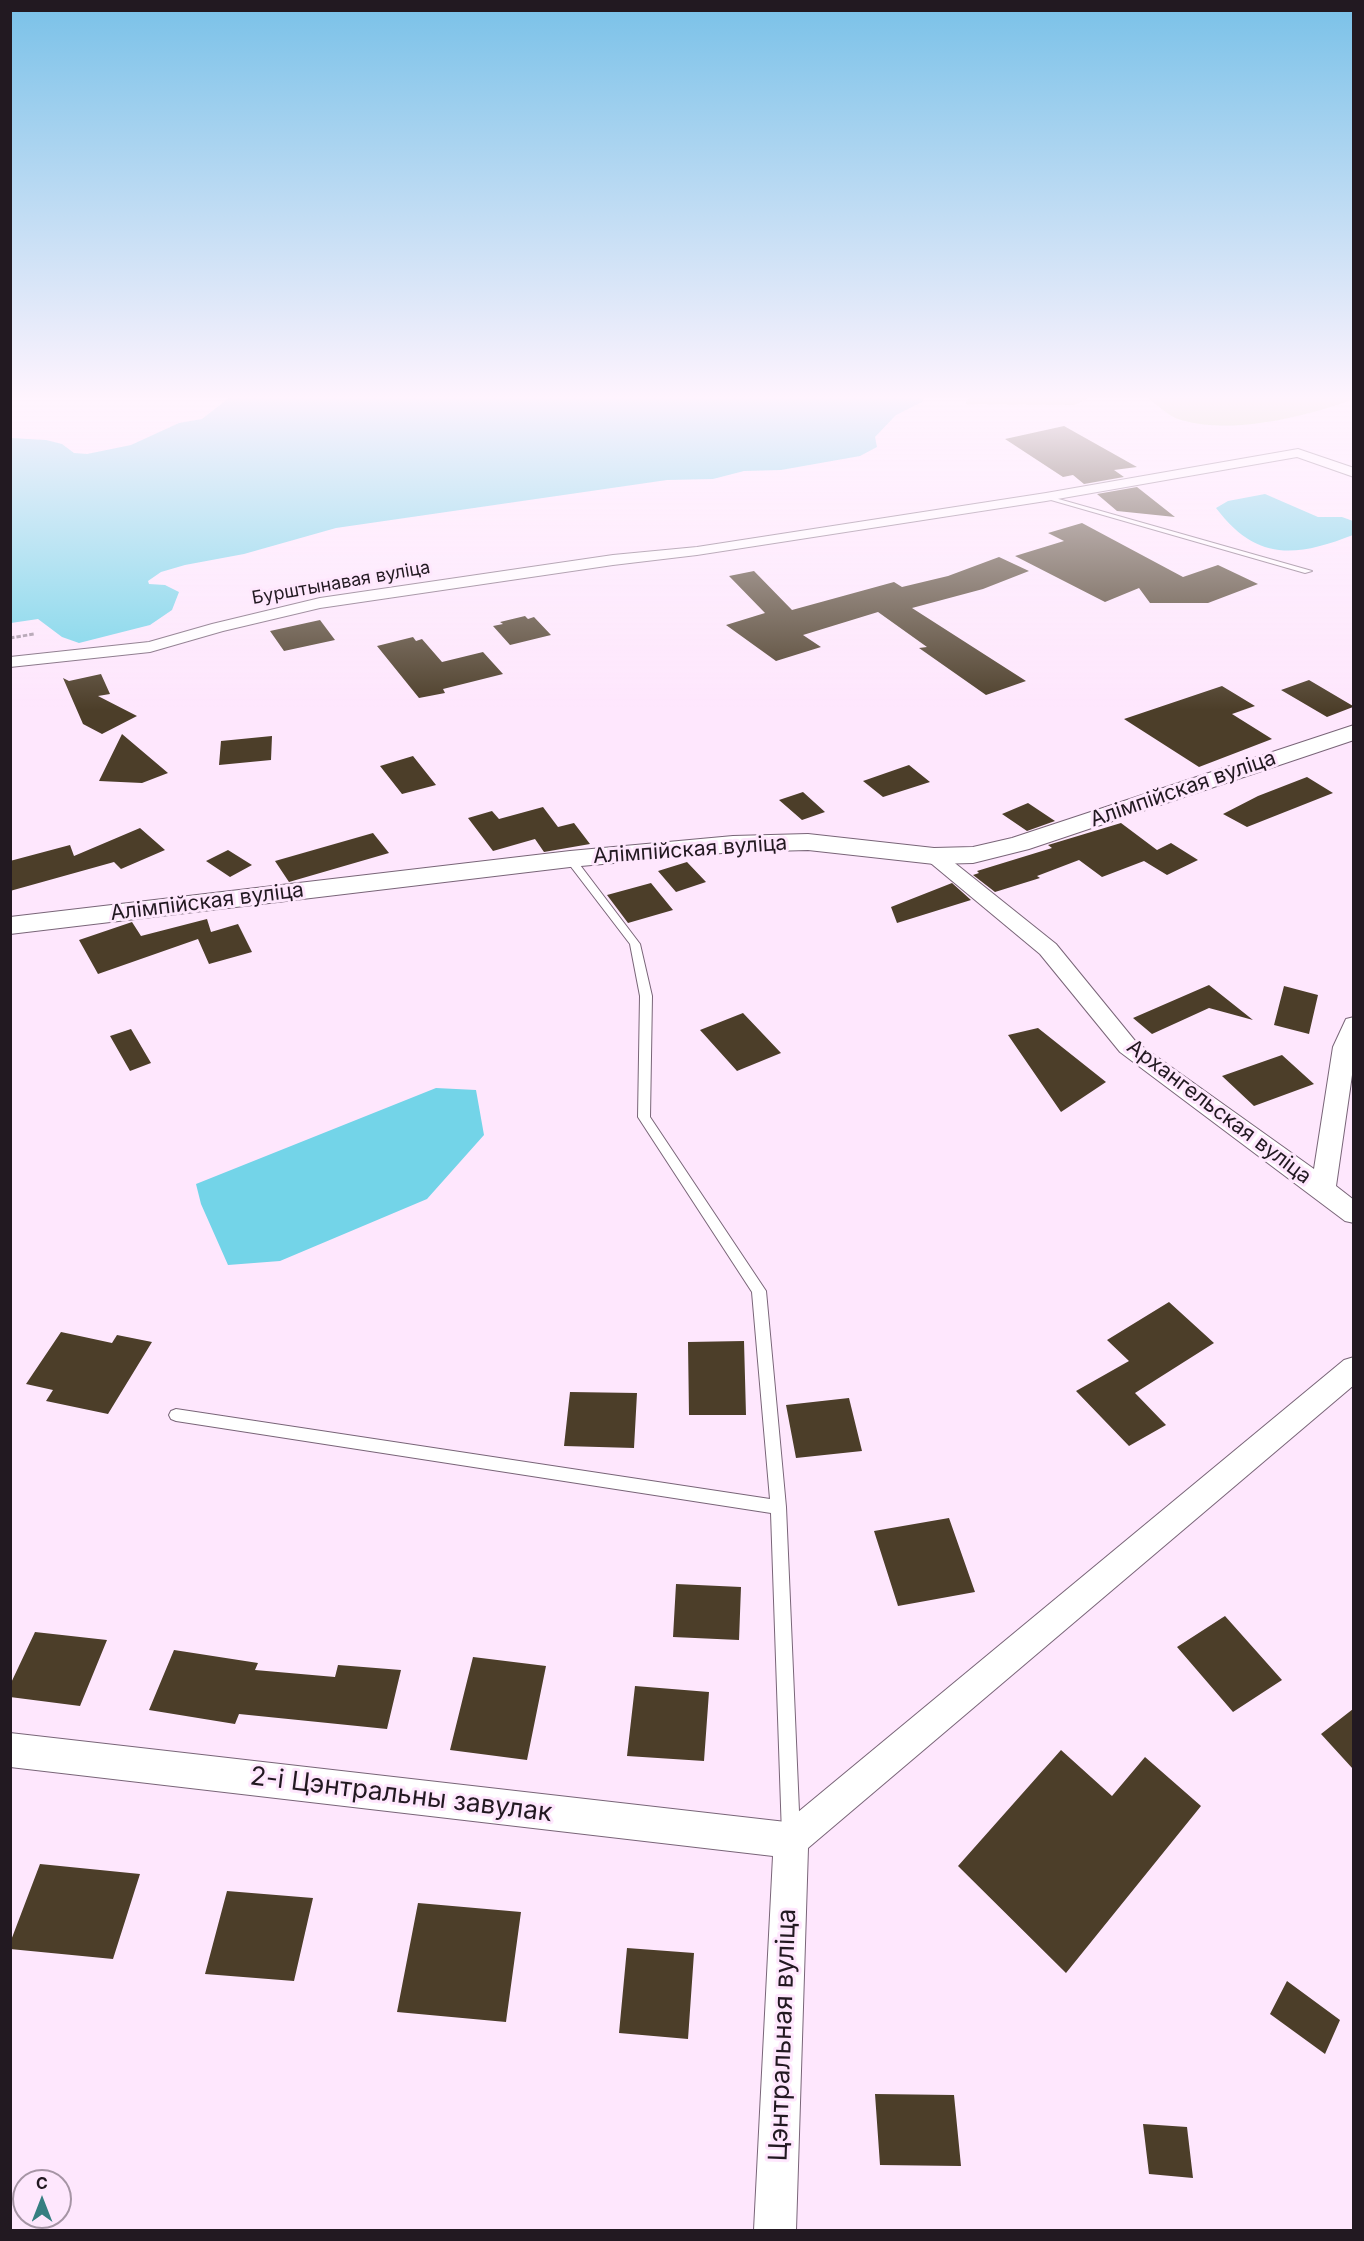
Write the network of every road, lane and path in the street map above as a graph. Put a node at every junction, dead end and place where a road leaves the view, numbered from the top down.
1 (1011, 502) edge
2 (1065, 502) edge
3 (1308, 571) dead end
4 (33, 634) dead end
5 (10, 638) edge
6 (10, 662) edge
7 (1353, 732) edge
8 (934, 856) junction
9 (570, 859) junction
10 (10, 926) edge
11 (1353, 1024) edge
12 (1323, 1189) junction
13 (1353, 1214) edge
14 (1353, 1368) edge
15 (176, 1415) dead end
16 (778, 1507) junction
17 (10, 1750) edge
18 (791, 1840) junction
19 (775, 2230) edge

1 - 6 street, Бурштынавая вуліца
2 - 3 lane
4 - 5 path
7 - 8 street, Алімпійская вуліца
8 - 9 street, Алімпійская вуліца
8 - 12 street, Архангельская вуліца
9 - 10 street, Алімпійская вуліца
9 - 16 lane
11 - 12 street
12 - 13 street, Архангельская вуліца
14 - 18 street
15 - 16 lane
16 - 18 lane
17 - 18 street, 2-і Цэнтральны завулак
18 - 19 street, Цэнтральная вуліца

